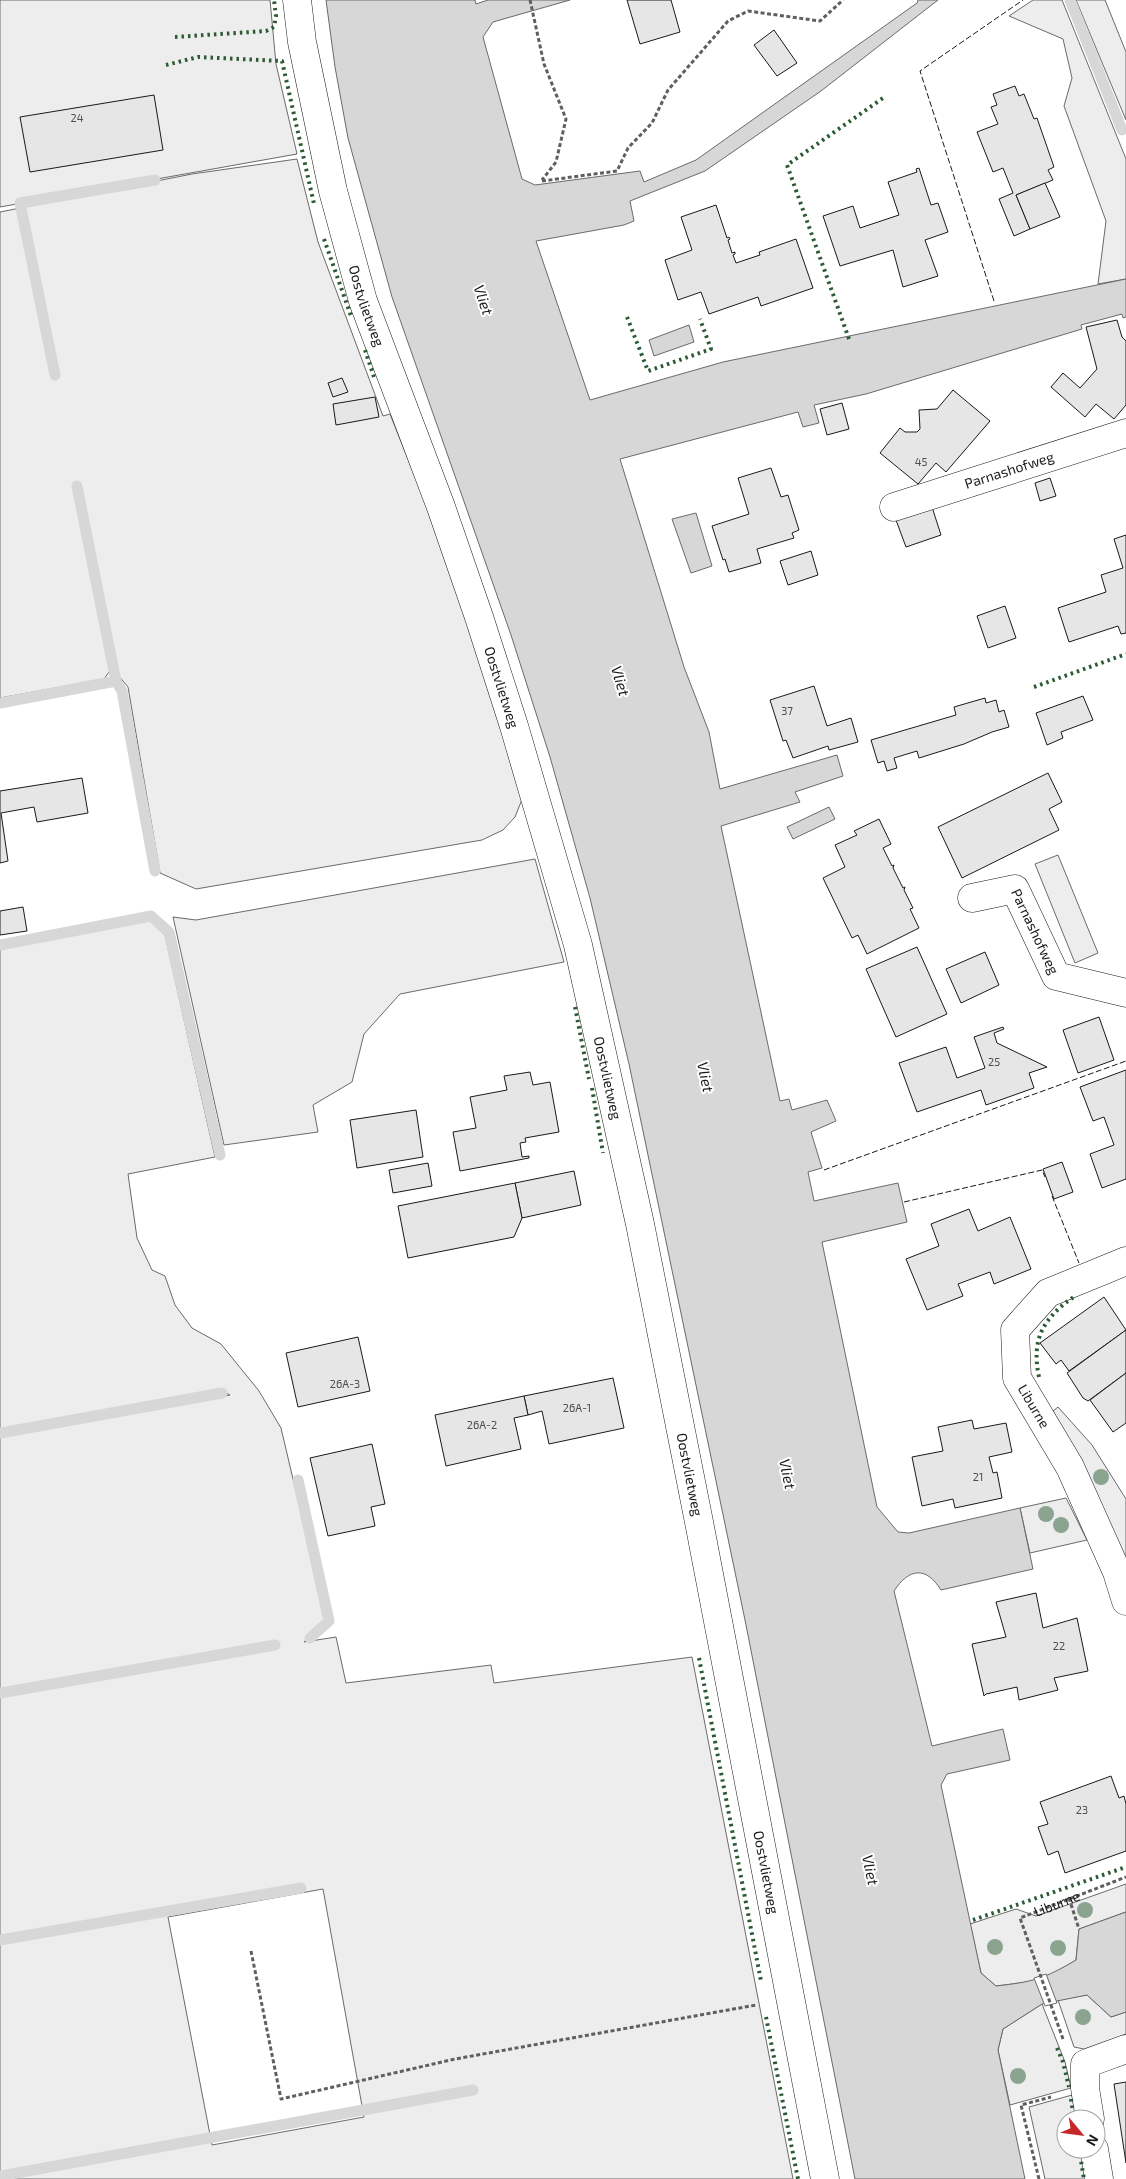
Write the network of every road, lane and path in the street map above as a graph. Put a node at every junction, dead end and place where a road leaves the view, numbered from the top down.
1 (297, 0) edge
2 (530, 0) edge
3 (843, 0) edge
4 (1126, 433) edge
5 (894, 508) dead end
6 (972, 898) dead end
7 (1126, 993) edge
8 (1126, 1262) edge
9 (1126, 1601) edge
10 (1126, 1877) edge
11 (1068, 1898) junction
12 (1079, 1929) dead end
13 (251, 1951) dead end
14 (791, 1998) junction
15 (1065, 2043) dead end
16 (1126, 2049) edge
17 (1041, 2100) dead end
18 (1088, 2109) edge
19 (1096, 2159) edge
20 (825, 2179) edge
21 (1039, 2179) edge
22 (1099, 2179) edge

1 - 14 street, Oostvlietweg
2 - 3 path
4 - 5 street, Parnashofweg
6 - 7 street, Parnashofweg
8 - 9 street, Liburne
10 - 11 path, Liburne
11 - 12 path
11 - 15 path, Liburne
13 - 14 path
14 - 20 street, Oostvlietweg
16 - 18 street
17 - 21 path
19 - 22 street

